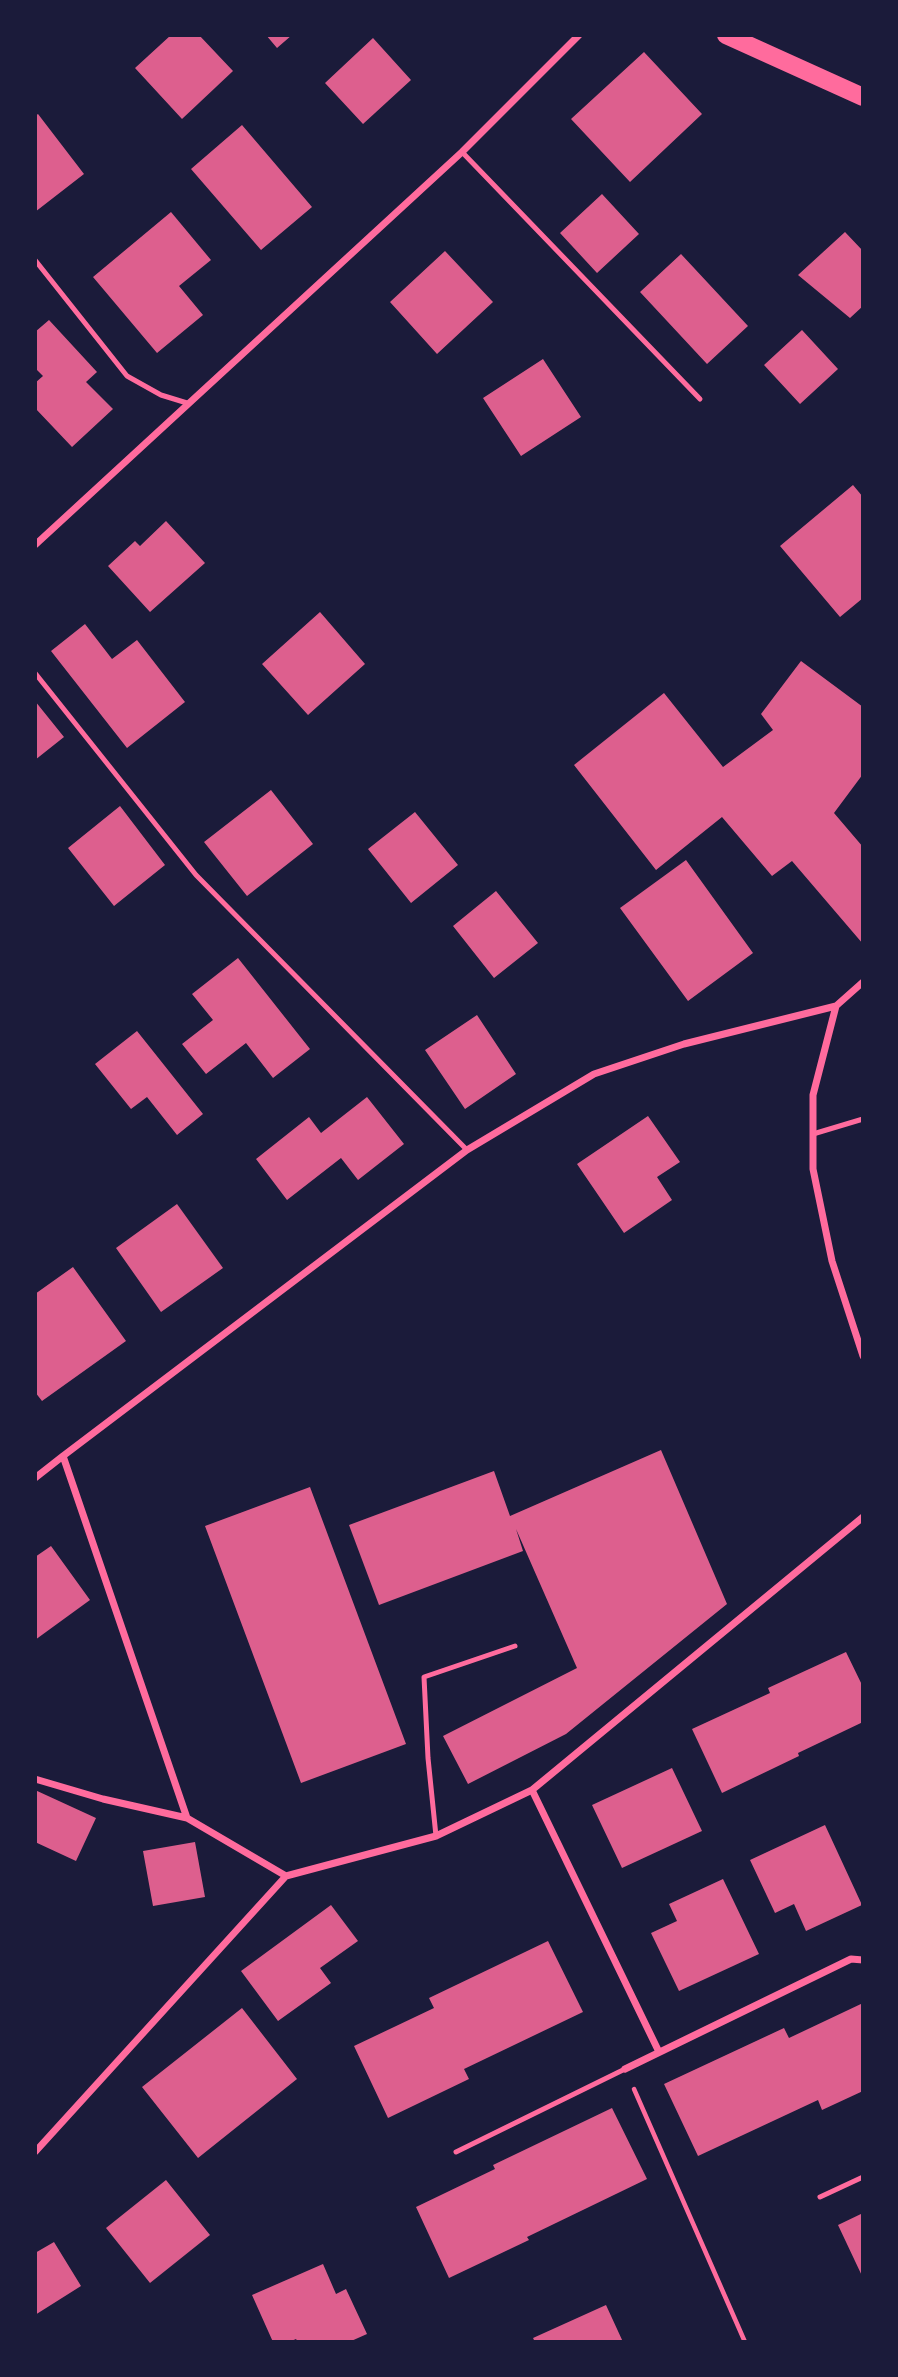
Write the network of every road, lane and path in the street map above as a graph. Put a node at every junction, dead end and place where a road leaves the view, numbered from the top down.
1 (579, 35) edge
2 (726, 35) edge
3 (863, 97) edge
4 (461, 152) junction
5 (35, 260) edge
6 (701, 400) dead end
7 (187, 403) junction
8 (35, 545) edge
9 (35, 673) edge
10 (863, 982) edge
11 (836, 1006) junction
12 (863, 1119) edge
13 (813, 1134) junction
14 (467, 1150) junction
15 (863, 1356) edge
16 (64, 1456) junction
17 (35, 1478) edge
18 (863, 1517) edge
19 (515, 1646) dead end
20 (35, 1779) edge
21 (532, 1790) junction
22 (187, 1818) junction
23 (436, 1836) junction
24 (286, 1876) junction
25 (863, 1960) edge
26 (659, 2052) junction
27 (625, 2069) junction
28 (35, 2152) edge
29 (456, 2152) dead end
30 (863, 2177) edge
31 (820, 2197) dead end
32 (746, 2342) edge

1 - 4 street
2 - 3 main road
4 - 6 lane
4 - 7 street
5 - 7 lane
7 - 8 street
9 - 14 lane
10 - 11 street
11 - 13 street
11 - 14 street
12 - 13 lane
13 - 15 street
14 - 16 street
16 - 17 street
16 - 22 street
18 - 21 street
19 - 23 lane
20 - 22 street
21 - 23 street
21 - 26 street
22 - 24 street
23 - 24 street
24 - 28 street
25 - 26 street
26 - 27 street
27 - 29 lane
27 - 32 path
30 - 31 lane

